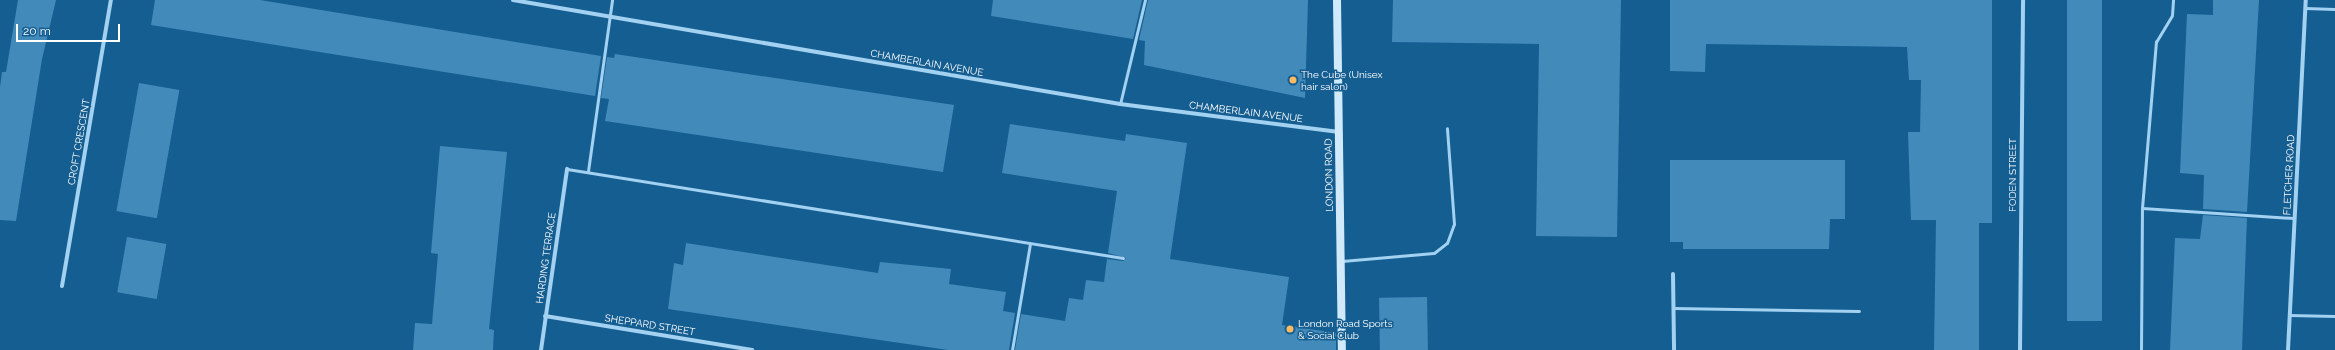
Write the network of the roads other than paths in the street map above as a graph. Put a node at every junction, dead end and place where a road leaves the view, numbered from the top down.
1 (111, 0) edge
2 (513, 0) edge
3 (612, 0) edge
4 (1145, 0) edge
5 (1337, 0) edge
6 (2023, 0) edge
7 (2173, 0) edge
8 (2306, 0) edge
9 (2306, 8) junction
10 (2335, 9) edge
11 (610, 18) junction
12 (1120, 104) junction
13 (1447, 128) dead end
14 (1339, 132) junction
15 (567, 169) joint
16 (588, 171) junction
17 (2142, 208) junction
18 (2294, 218) junction
19 (1030, 244) junction
20 (1123, 258) dead end
21 (1340, 261) junction
22 (1673, 274) dead end
23 (62, 286) dead end
24 (1674, 308) junction
25 (1859, 311) dead end
26 (2289, 315) junction
27 (545, 316) junction
28 (2335, 316) edge
29 (541, 350) edge
30 (752, 350) edge
31 (1012, 350) edge
32 (1342, 350) edge
33 (1674, 350) edge
34 (2020, 350) edge
35 (2141, 350) edge
36 (2288, 350) edge

1 - 23 street, CROFT CRESCENT
2 - 11 street, CHAMBERLAIN AVENUE
3 - 11 lane
4 - 12 lane
5 - 14 main road, LONDON ROAD
6 - 34 street, FODEN STREET
7 - 17 lane
8 - 9 street, FLETCHER ROAD
9 - 10 lane
9 - 18 street, FLETCHER ROAD
11 - 12 street, CHAMBERLAIN AVENUE
11 - 16 lane
12 - 14 street, CHAMBERLAIN AVENUE
13 - 21 lane
14 - 21 main road, LONDON ROAD
15 - 16 lane
15 - 27 street, HARDING TERRACE
16 - 19 lane
17 - 18 lane
17 - 35 lane
18 - 26 street, FLETCHER ROAD
19 - 20 lane
19 - 31 lane
21 - 32 main road, LONDON ROAD
22 - 24 street
24 - 25 lane
24 - 33 street
26 - 28 lane
26 - 36 street, FLETCHER ROAD
27 - 29 street, HARDING TERRACE
27 - 30 street, SHEPPARD STREET

